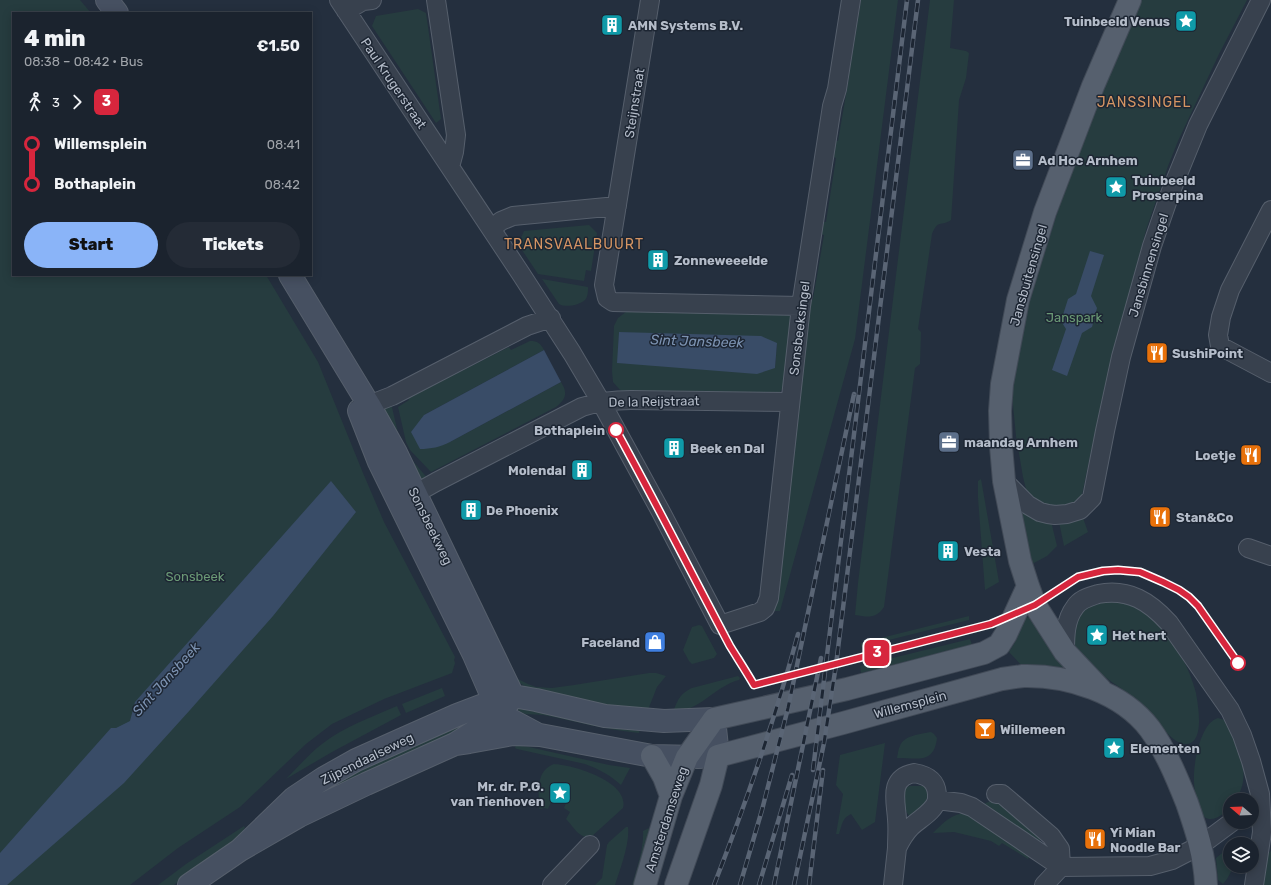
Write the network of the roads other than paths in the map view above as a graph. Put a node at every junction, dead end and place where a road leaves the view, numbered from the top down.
1 (107, 0) edge
2 (372, 0) edge
3 (436, 0) edge
4 (650, 0) edge
5 (851, 0) edge
6 (1130, 0) edge
7 (1261, 0) edge
8 (343, 6) edge
9 (116, 12) edge
10 (450, 167) junction
11 (617, 206) junction
12 (1271, 210) edge
13 (492, 229) junction
14 (291, 276) edge
15 (801, 306) junction
16 (551, 318) junction
17 (1271, 373) edge
18 (601, 402) junction
19 (790, 402) junction
20 (363, 407) junction
21 (1004, 481) junction
22 (407, 499) junction
23 (1248, 548) dead end
24 (1271, 556) edge
25 (1026, 601) junction
26 (1065, 652) junction
27 (479, 667) junction
28 (1104, 692) junction
29 (504, 707) junction
30 (467, 711) junction
31 (714, 719) junction
32 (540, 735) junction
33 (455, 744) junction
34 (652, 756) junction
35 (718, 756) junction
36 (687, 757) junction
37 (996, 794) dead end
38 (1261, 794) edge
39 (671, 796) junction
40 (937, 800) junction
41 (1225, 829) edge
42 (590, 845) dead end
43 (897, 848) junction
44 (240, 850) junction
45 (1202, 854) junction
46 (1061, 867) junction
47 (189, 885) edge
48 (552, 885) edge
49 (645, 885) edge
50 (676, 885) edge
51 (893, 885) edge
52 (1044, 885) edge
53 (1196, 885) edge
54 (1206, 885) edge
55 (1254, 885) edge

1 - 9 main road
2 - 8 street
3 - 10 street
4 - 11 street, Steijnstraat
5 - 15 street, Sonsbeeksingel
6 - 21 main road, Jansbuitensingel
7 - 21 street, Jansbinnensingel
8 - 10 street, Paul Krugerstraat
10 - 13 street, Paul Krugerstraat
11 - 13 street
11 - 15 street
12 - 17 street
13 - 16 street
14 - 20 main road, Sonsbeekweg
15 - 19 street, Sonsbeeksingel
16 - 18 street
16 - 20 street
18 - 19 street, De la Reijstraat
18 - 19 street, Sonsbeeksingel
18 - 22 street, De la Reijstraat
20 - 22 main road, Sonsbeekweg
21 - 25 main road, Jansbuitensingel
22 - 27 main road, Sonsbeekweg
22 - 29 main road, Sonsbeekweg
23 - 24 street
25 - 26 main road, Willemsplein
25 - 31 main road
26 - 28 main road, Willemsplein
26 - 38 street
27 - 29 main road, Sonsbeekweg
27 - 30 main road, Sonsbeekweg
28 - 35 main road, Willemsplein
28 - 45 main road, Willemsplein
29 - 30 main road, Zijpendaalseweg
29 - 31 main road
29 - 32 main road, Zijpendaalseweg
29 - 33 main road, Zijpendaalseweg
30 - 44 main road, Zijpendaalseweg
31 - 35 main road
31 - 36 main road, Amsterdamseweg
32 - 33 main road, Zijpendaalseweg
32 - 34 main road, Zijpendaalseweg
33 - 44 main road, Zijpendaalseweg
34 - 36 main road, Zijpendaalseweg
34 - 39 main road
35 - 36 main road, Zijpendaalseweg
35 - 50 main road
36 - 39 main road, Amsterdamseweg
37 - 46 street
38 - 55 street
39 - 49 main road, Amsterdamseweg
40 - 43 street
40 - 43 street
40 - 46 street
41 - 45 street
42 - 48 street
43 - 51 street
44 - 47 main road, Zijpendaalseweg
45 - 46 street
45 - 53 main road
45 - 54 main road, Willemsplein
46 - 52 street

